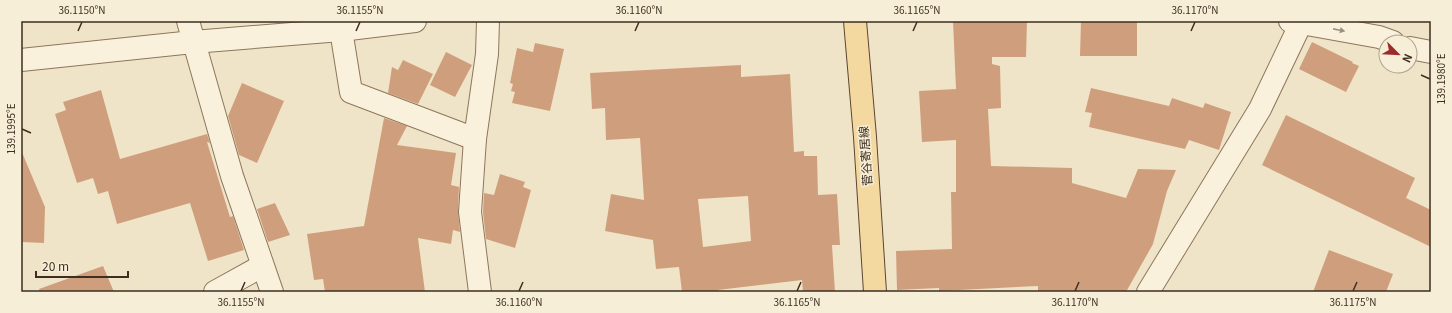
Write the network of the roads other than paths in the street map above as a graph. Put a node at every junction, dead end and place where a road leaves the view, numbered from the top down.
1 (415, 21) edge
2 (488, 21) edge
3 (855, 21) edge
4 (1298, 22) edge
5 (341, 30) junction
6 (191, 31) edge
7 (1378, 37) edge
8 (1418, 50) edge
9 (1431, 52) edge
10 (21, 60) edge
11 (475, 139) junction
12 (262, 266) junction
13 (215, 292) edge
14 (272, 292) edge
15 (480, 292) edge
16 (875, 292) edge
17 (1148, 292) edge

1 - 5 street
2 - 11 street
3 - 16 main road, 菅谷寄居線
4 -> 7 street
4 - 17 street
5 - 6 street
5 - 11 street
6 - 10 street
6 - 12 street
8 - 9 street
11 - 15 street
12 - 13 street
12 - 14 street

